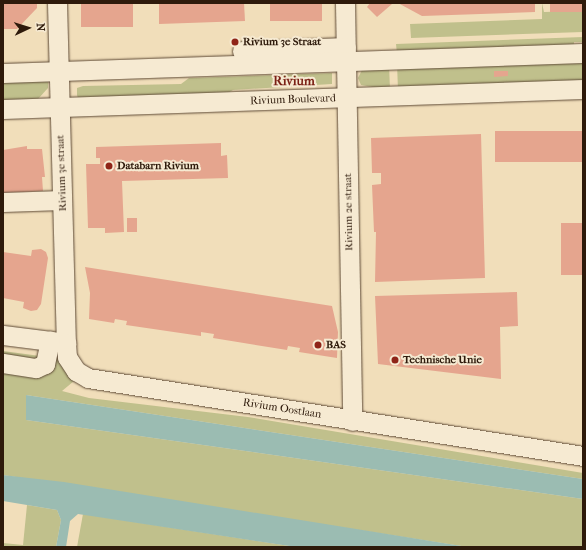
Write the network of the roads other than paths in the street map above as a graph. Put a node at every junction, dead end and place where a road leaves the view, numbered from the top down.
1 (57, 3) edge
2 (345, 3) edge
3 (583, 53) edge
4 (346, 54) junction
5 (3, 61) edge
6 (59, 65) junction
7 (3, 72) edge
8 (583, 89) edge
9 (347, 98) junction
10 (60, 107) junction
11 (3, 109) edge
12 (62, 200) junction
13 (3, 202) edge
14 (3, 335) edge
15 (58, 342) junction
16 (3, 363) edge
17 (352, 421) junction
18 (583, 456) edge

1 - 6 street, Rivium 3e straat
2 - 4 street, Rivium 2e straat
3 - 4 street
4 - 6 street
4 - 9 street, Rivium 2e straat
5 - 6 street
6 - 7 street
6 - 10 street, Rivium 3e straat
8 - 9 street, Rivium Boulevard
9 - 10 street, Rivium Boulevard
9 - 17 street, Rivium 2e straat
10 - 11 street, Rivium Boulevard
10 - 12 street, Rivium 3e straat
12 - 13 street
12 - 15 street, Rivium 3e straat
14 - 15 street
15 - 16 street
15 - 17 street, Rivium Oostlaan
17 - 18 street, Rivium Oostlaan

